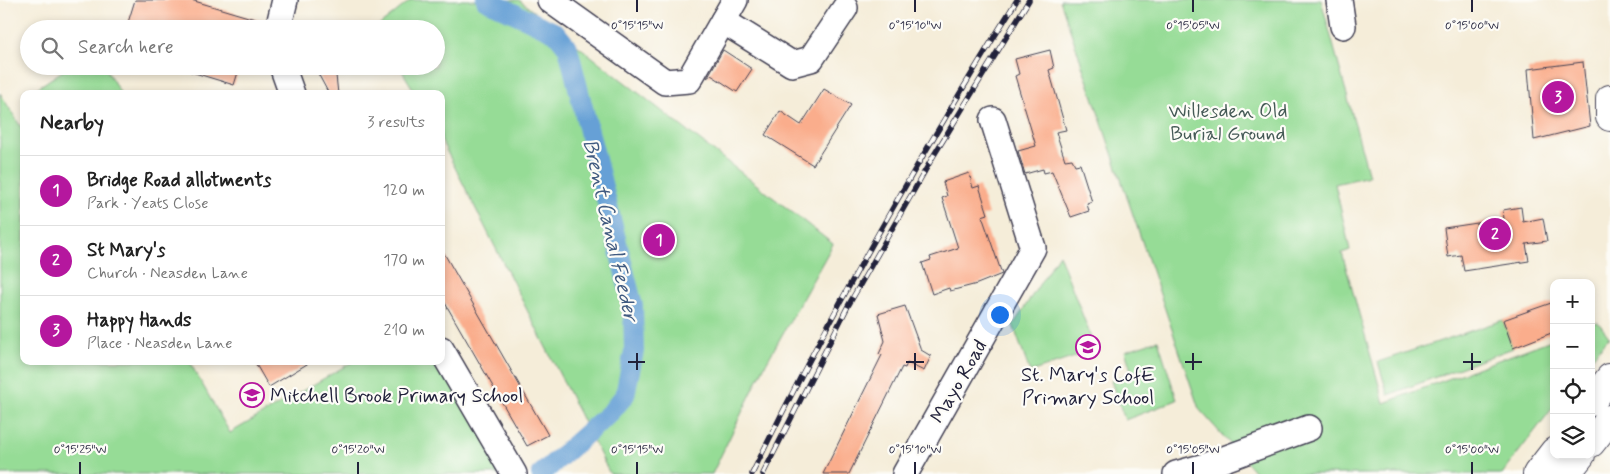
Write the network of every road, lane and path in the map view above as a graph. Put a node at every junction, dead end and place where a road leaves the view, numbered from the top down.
1 (285, 0) edge
2 (550, 0) edge
3 (1339, 0) edge
4 (845, 8) dead end
5 (729, 11) edge
6 (280, 20) edge
7 (1343, 26) dead end
8 (285, 75) edge
9 (291, 90) edge
10 (1610, 99) edge
11 (1610, 117) edge
12 (993, 120) dead end
13 (445, 356) edge
14 (1610, 378) edge
15 (1595, 397) edge
16 (1610, 419) edge
17 (1309, 428) dead end
18 (1595, 438) edge
19 (1550, 457) edge
20 (1578, 459) edge
21 (1179, 472) edge
22 (514, 474) edge
23 (905, 474) edge
24 (1537, 474) edge
25 (1566, 474) edge

1 - 6 street
2 - 5 street
3 - 7 street
4 - 5 street
8 - 9 street
10 - 11 main road
12 - 23 street, Mayo Road
13 - 22 street
14 - 15 main road
16 - 18 main road
17 - 21 street
19 - 24 main road
20 - 25 main road

